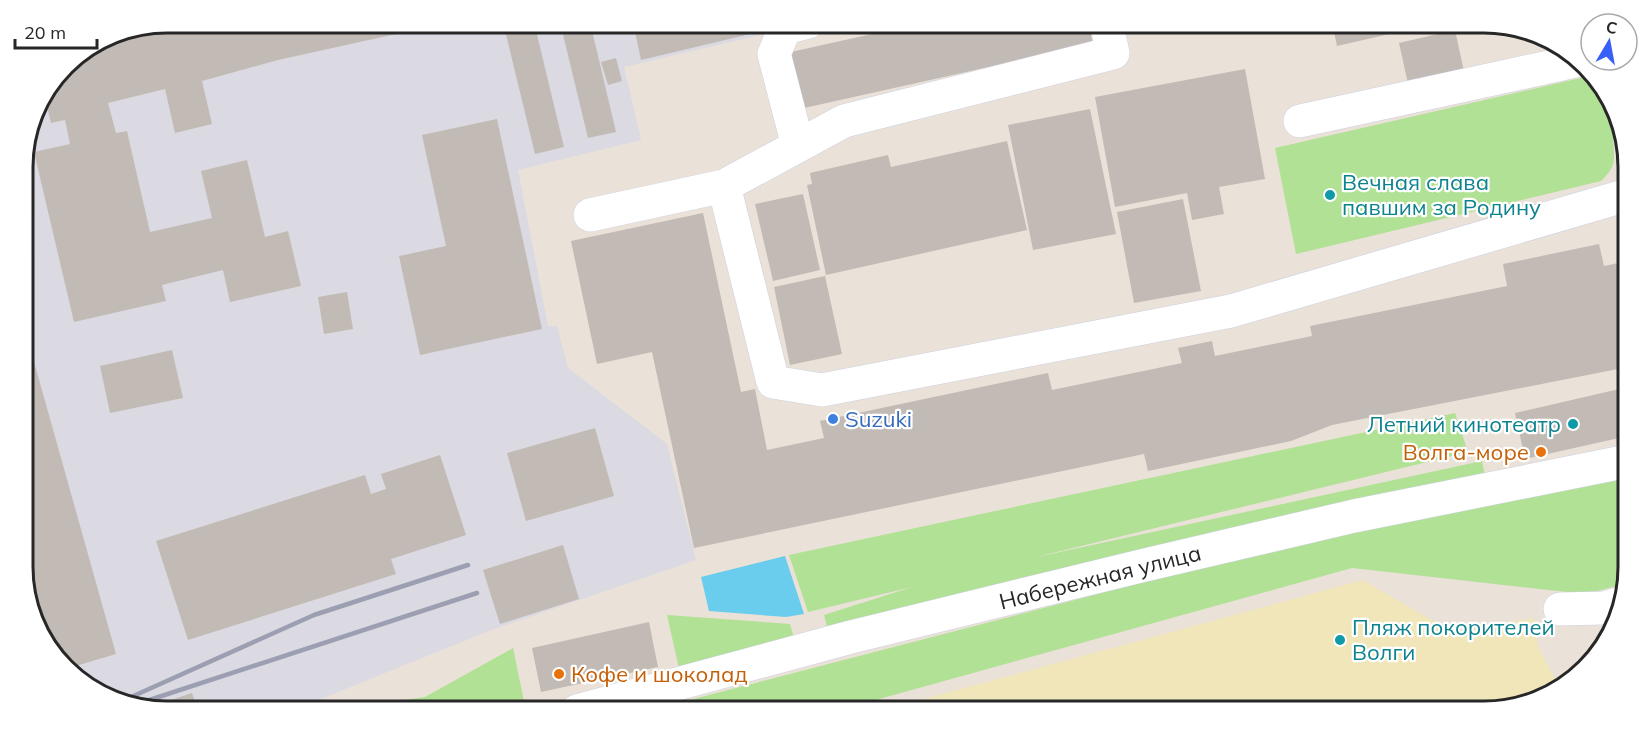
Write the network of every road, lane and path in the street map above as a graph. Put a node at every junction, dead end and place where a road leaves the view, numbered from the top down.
1 (787, 33) edge
2 (1108, 33) edge
3 (1568, 63) edge
4 (1300, 121) dead end
5 (798, 146) junction
6 (724, 186) junction
7 (1618, 198) edge
8 (590, 215) dead end
9 (1618, 463) edge
10 (1612, 606) edge
11 (1560, 609) dead end
12 (614, 701) edge

1 - 5 street
2 - 5 street
3 - 4 street
5 - 6 street
6 - 7 street
6 - 8 street
9 - 12 street, Набережная улица
10 - 11 street

